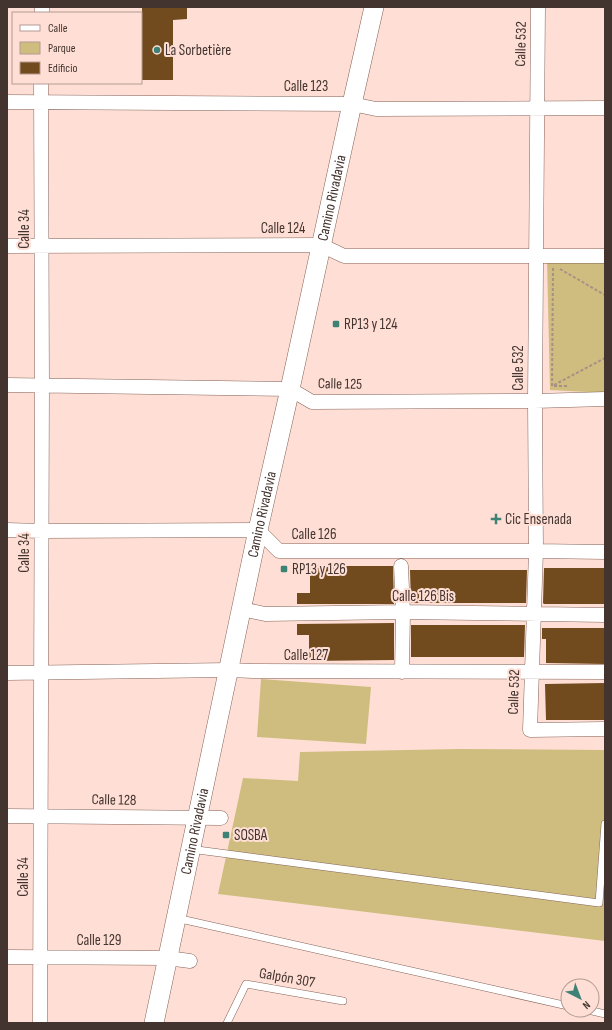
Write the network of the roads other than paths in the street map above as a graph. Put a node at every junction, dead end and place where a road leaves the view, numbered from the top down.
1 (374, 7) edge
2 (538, 7) edge
3 (41, 84) edge
4 (7, 102) edge
5 (40, 102) junction
6 (352, 104) junction
7 (538, 108) junction
8 (605, 108) edge
9 (321, 245) junction
10 (7, 246) edge
11 (41, 246) junction
12 (605, 256) edge
13 (536, 257) junction
14 (7, 385) edge
15 (42, 385) junction
16 (290, 389) junction
17 (605, 399) edge
18 (535, 401) junction
19 (7, 530) edge
20 (258, 530) junction
21 (42, 531) junction
22 (536, 551) junction
23 (605, 552) edge
24 (401, 566) dead end
25 (242, 609) junction
26 (403, 612) junction
27 (533, 614) junction
28 (605, 615) edge
29 (229, 670) junction
30 (402, 672) junction
31 (532, 672) junction
32 (605, 672) edge
33 (7, 674) edge
34 (41, 674) junction
35 (605, 729) edge
36 (7, 816) edge
37 (40, 816) junction
38 (197, 818) junction
39 (221, 818) dead end
40 (605, 824) edge
41 (190, 849) junction
42 (176, 918) junction
43 (7, 957) edge
44 (41, 957) junction
45 (167, 958) junction
46 (190, 961) dead end
47 (343, 1001) dead end
48 (560, 1004) edge
49 (40, 1023) edge
50 (154, 1023) edge
51 (227, 1023) edge

1 - 6 main road, Camino Rivadavia
2 - 7 street, Calle 532
3 - 5 street, Calle 34
4 - 5 street, Calle 123
5 - 6 street, Calle 123
5 - 11 street, Calle 34
6 - 7 street, Calle 123
6 - 9 main road, Camino Rivadavia
7 - 8 street, Calle 123
7 - 13 street, Calle 532
9 - 11 street, Calle 124
9 - 13 street, Calle 124
9 - 16 main road, Camino Rivadavia
10 - 11 street, Calle 124
11 - 15 street, Calle 34
12 - 13 street, Calle 124
13 - 18 street, Calle 532
14 - 15 street, Calle 125
15 - 16 street, Calle 125
15 - 21 street, Calle 34
16 - 18 street, Calle 125
16 - 20 main road, Camino Rivadavia
17 - 18 street, Calle 125
18 - 22 street, Calle 532
19 - 21 street
20 - 21 street
20 - 22 street, Calle 126
20 - 25 main road, Camino Rivadavia
21 - 34 street, Calle 34
22 - 23 street, Calle 126
22 - 27 street, Calle 532
24 - 26 street
25 - 26 street, Calle 126 Bis
25 - 29 main road, Camino Rivadavia
26 - 27 street, Calle 126 Bis
26 - 30 street
27 - 28 street, Calle 126 Bis
27 - 31 street, Calle 532
29 - 30 street, Calle 127
29 - 34 street, Calle 127
29 - 38 main road, Camino Rivadavia
30 - 31 street, Calle 127
31 - 32 street, Calle 127
31 - 35 street, Calle 532
33 - 34 street, Calle 127
34 - 37 street, Calle 34
36 - 37 street, Calle 128
37 - 38 street, Calle 128
37 - 44 street, Calle 34
38 - 39 street, Calle 128
38 - 41 main road, Camino Rivadavia
40 - 41 lane
41 - 42 main road, Camino Rivadavia
42 - 45 main road, Camino Rivadavia
42 - 48 lane
43 - 44 street, Calle 129
44 - 45 street, Calle 129
44 - 49 street, Calle 34
45 - 46 street, Calle 129
45 - 50 main road, Camino Rivadavia
47 - 51 lane, Galpón 307

